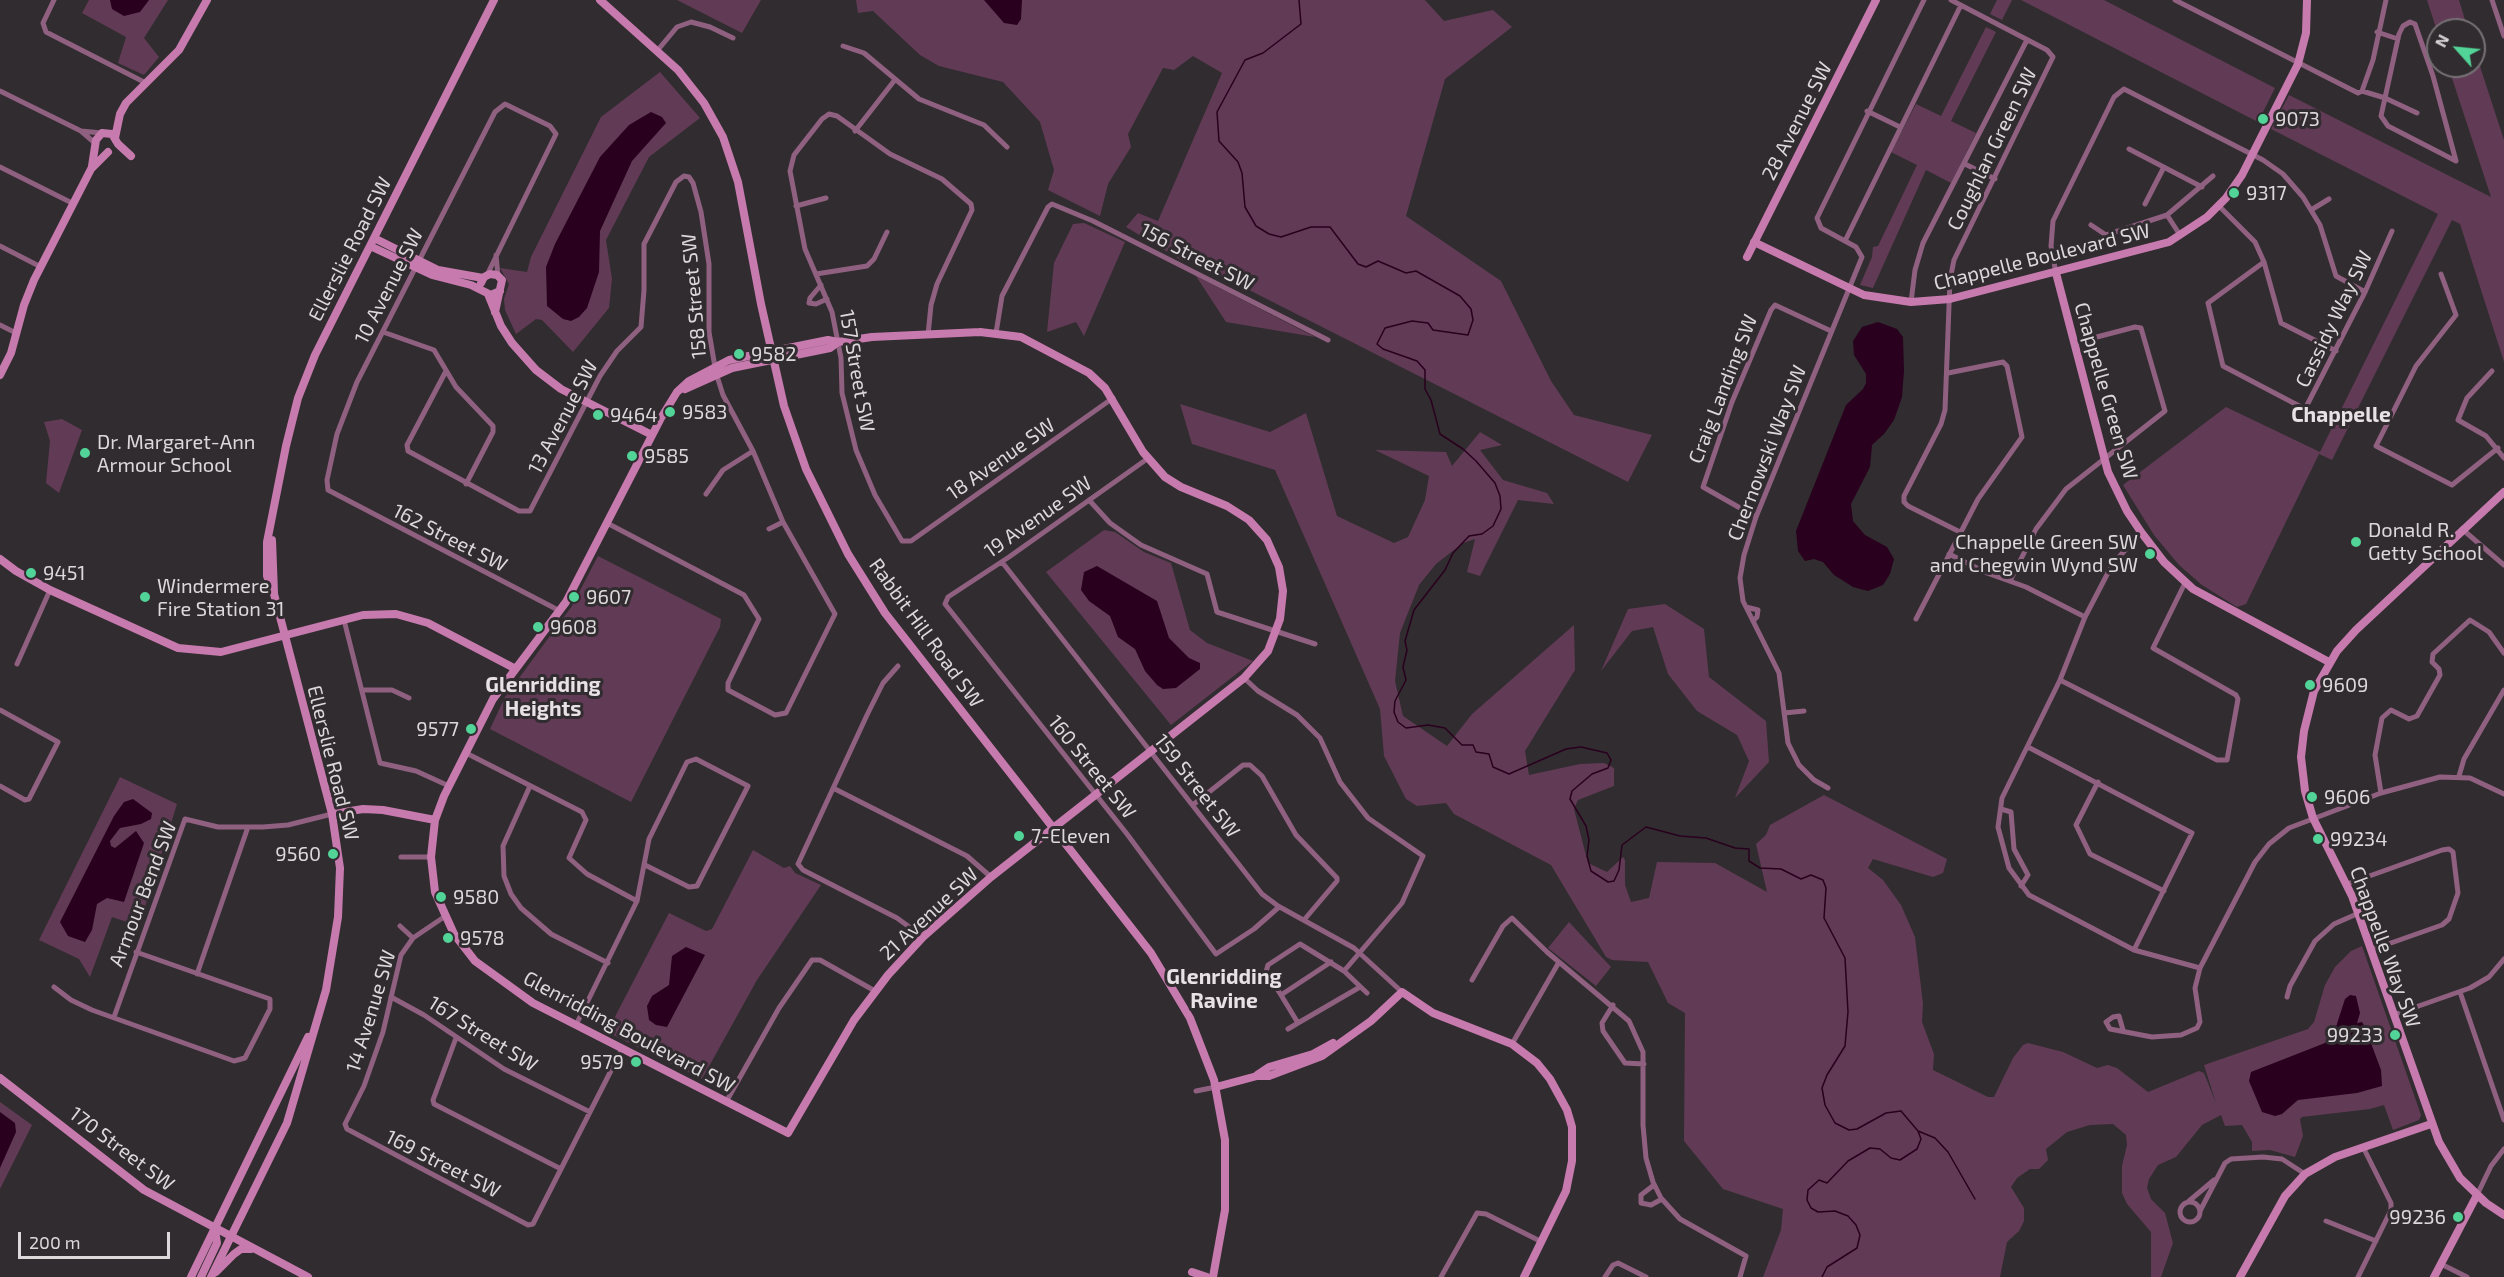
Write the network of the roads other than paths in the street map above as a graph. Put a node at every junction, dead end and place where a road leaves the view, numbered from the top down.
1 (54, 0) edge
2 (207, 0) edge
3 (494, 0) edge
4 (600, 0) edge
5 (1876, 0) edge
6 (1924, 0) edge
7 (1951, 0) edge
8 (2175, 0) edge
9 (2308, 0) edge
10 (2386, 0) edge
11 (2492, 0) edge
12 (1961, 5) junction
13 (2504, 8) edge
14 (2496, 11) junction
15 (2378, 32) junction
16 (2504, 36) edge
17 (733, 38) dead end
18 (2398, 39) junction
19 (2027, 40) junction
20 (843, 46) dead end
21 (657, 51) junction
22 (2298, 64) junction
23 (894, 81) junction
24 (144, 82) junction
25 (0, 91) edge
26 (2362, 91) junction
27 (2385, 98) junction
28 (1868, 111) junction
29 (2417, 113) dead end
30 (120, 114) junction
31 (1900, 127) junction
32 (81, 131) junction
33 (855, 131) junction
34 (103, 132) junction
35 (115, 139) junction
36 (96, 145) junction
37 (1008, 147) dead end
38 (2129, 149) dead end
39 (109, 151) junction
40 (2252, 154) junction
41 (1965, 164) junction
42 (0, 167) edge
43 (2164, 167) junction
44 (91, 169) junction
45 (2213, 176) dead end
46 (689, 177) joint
47 (1995, 179) junction
48 (2202, 187) junction
49 (826, 198) dead end
50 (2329, 199) dead end
51 (74, 204) junction
52 (2145, 204) dead end
53 (796, 206) junction
54 (2218, 206) junction
55 (2311, 210) junction
56 (2167, 215) junction
57 (2091, 225) dead end
58 (2392, 231) dead end
59 (887, 232) dead end
60 (2180, 235) junction
61 (1845, 241) junction
62 (372, 242) junction
63 (1754, 242) junction
64 (0, 246) edge
65 (496, 255) junction
66 (1747, 257) dead end
67 (2264, 262) junction
68 (417, 265) junction
69 (41, 267) junction
70 (2056, 273) junction
71 (816, 274) junction
72 (2441, 274) dead end
73 (498, 276) junction
74 (485, 277) junction
75 (821, 285) junction
76 (1848, 289) junction
77 (500, 291) junction
78 (485, 292) junction
79 (2365, 292) junction
80 (827, 299) junction
81 (1950, 299) junction
82 (1911, 302) junction
83 (495, 312) junction
84 (0, 325) edge
85 (1831, 331) junction
86 (383, 332) junction
87 (16, 333) junction
88 (996, 333) junction
89 (928, 335) junction
90 (1328, 340) dead end
91 (838, 342) junction
92 (2074, 343) junction
93 (2336, 351) junction
94 (772, 355) junction
95 (715, 369) junction
96 (446, 371) junction
97 (2492, 371) dead end
98 (1948, 373) junction
99 (0, 375) edge
100 (1113, 398) junction
101 (586, 402) junction
102 (739, 410) dead end
103 (731, 413) junction
104 (652, 435) junction
105 (2498, 448) junction
106 (753, 451) junction
107 (1147, 459) junction
108 (2104, 459) junction
109 (2504, 459) edge
110 (466, 484) junction
111 (328, 490) joint
112 (2504, 492) edge
113 (706, 494) dead end
114 (1089, 500) junction
115 (1756, 517) junction
116 (783, 522) junction
117 (607, 523) junction
118 (769, 529) dead end
119 (2462, 529) junction
120 (1960, 532) junction
121 (2141, 532) junction
122 (905, 543) joint
123 (1949, 554) junction
124 (0, 559) edge
125 (1002, 562) junction
126 (2504, 565) edge
127 (2010, 581) junction
128 (2185, 583) junction
129 (50, 590) junction
130 (946, 600) joint
131 (1746, 607) junction
132 (560, 610) junction
133 (2085, 617) junction
134 (1916, 619) dead end
135 (344, 620) junction
136 (1753, 621) junction
137 (1277, 631) junction
138 (285, 636) junction
139 (1315, 644) dead end
140 (2504, 653) edge
141 (2330, 662) junction
142 (17, 664) dead end
143 (898, 666) dead end
144 (514, 668) junction
145 (1244, 678) junction
146 (2060, 680) junction
147 (363, 690) junction
148 (2504, 690) edge
149 (409, 698) dead end
150 (0, 710) edge
151 (1804, 711) dead end
152 (1785, 713) junction
153 (2028, 747) junction
154 (1151, 751) junction
155 (466, 753) junction
156 (2459, 776) junction
157 (2098, 782) junction
158 (0, 786) edge
159 (449, 786) junction
160 (530, 786) junction
161 (1828, 788) dead end
162 (835, 789) junction
163 (2381, 793) junction
164 (2504, 794) edge
165 (1096, 795) junction
166 (1194, 804) junction
167 (2001, 809) junction
168 (332, 814) junction
169 (2313, 818) junction
170 (435, 820) junction
171 (248, 827) junction
172 (1054, 828) junction
173 (401, 857) dead end
174 (431, 857) junction
175 (645, 865) junction
176 (991, 877) junction
177 (2347, 884) junction
178 (2021, 886) junction
179 (2164, 891) junction
180 (637, 901) junction
181 (1279, 907) junction
182 (2359, 913) junction
183 (444, 917) junction
184 (1304, 920) junction
185 (400, 926) dead end
186 (923, 937) junction
187 (413, 938) junction
188 (2134, 950) junction
189 (2371, 950) junction
190 (136, 952) junction
191 (1360, 953) junction
192 (2504, 958) edge
193 (1331, 962) junction
194 (1559, 962) junction
195 (608, 963) junction
196 (2200, 968) junction
197 (1344, 971) junction
198 (197, 974) junction
199 (1472, 980) dead end
200 (54, 987) dead end
201 (1360, 987) junction
202 (875, 991) junction
203 (1402, 992) junction
204 (2460, 992) junction
205 (1368, 993) dead end
206 (1281, 995) junction
207 (392, 997) junction
208 (2287, 997) dead end
209 (1613, 1005) junction
210 (319, 1012) junction
211 (2393, 1015) junction
212 (114, 1017) junction
213 (1298, 1023) junction
214 (576, 1025) junction
215 (1288, 1029) dead end
216 (2123, 1030) dead end
217 (456, 1038) junction
218 (1512, 1044) junction
219 (622, 1049) junction
220 (1644, 1064) junction
221 (0, 1071) edge
222 (0, 1078) edge
223 (1216, 1087) junction
224 (18, 1089) junction
225 (1196, 1091) dead end
226 (726, 1102) junction
227 (590, 1112) junction
228 (2504, 1120) edge
229 (2432, 1124) junction
230 (266, 1126) junction
231 (345, 1127) joint
232 (788, 1133) joint
233 (2363, 1147) junction
234 (2504, 1149) edge
235 (561, 1169) junction
236 (2305, 1174) junction
237 (2217, 1177) junction
238 (1654, 1185) junction
239 (2477, 1195) junction
240 (1662, 1199) junction
241 (2188, 1202) junction
242 (2200, 1211) junction
243 (2504, 1215) edge
244 (2326, 1221) dead end
245 (215, 1230) junction
246 (231, 1238) junction
247 (2376, 1241) junction
248 (1542, 1242) junction
249 (256, 1251) junction
250 (2441, 1264) junction
251 (1192, 1272) dead end
252 (191, 1277) edge
253 (201, 1277) edge
254 (211, 1277) edge
255 (308, 1277) edge
256 (1207, 1277) edge
257 (1213, 1277) edge
258 (1441, 1277) edge
259 (1524, 1277) edge
260 (1605, 1277) edge
261 (1646, 1277) edge
262 (1740, 1277) edge
263 (2240, 1277) edge
264 (2358, 1277) edge
265 (2434, 1277) edge
266 (2467, 1277) edge

1 - 24 street
2 - 24 street
3 - 62 street, Ellerslie Road SW
4 - 21 street, Rabbit Hill Road SW
5 - 63 street, 28 Avenue SW
6 - 28 street
7 - 12 street, Coughlan Green SW
8 - 22 street
9 - 22 street, Chappelle Boulevard SW
10 - 15 street
11 - 14 street
12 - 19 street, Coughlan Green SW
12 - 31 street
13 - 14 street
14 - 16 street
15 - 18 street
15 - 26 street
17 - 21 street
18 - 27 street
18 - 27 street
19 - 41 street
19 - 47 street, Coughlan Green SW
20 - 23 street
21 - 94 street, Rabbit Hill Road SW
22 - 26 street
22 - 40 street, Chappelle Boulevard SW
23 - 33 street
23 - 37 street
24 - 30 street
25 - 32 street
26 - 27 street
27 - 29 street
28 - 31 street
28 - 61 street
30 - 34 street
30 - 35 street
31 - 61 street
32 - 34 street
32 - 36 street
33 - 53 street, 157 Street SW
33 - 89 street
34 - 35 street
34 - 36 street
35 - 39 street
35 - 39 street
36 - 39 street
36 - 44 street
38 - 43 street
39 - 44 street
40 - 54 street, Chappelle Boulevard SW
40 - 55 street
40 - 70 street
41 - 47 street
41 - 82 street
42 - 51 street
43 - 48 street
43 - 52 street
44 - 51 street
45 - 48 street
46 - 95 street, 158 Street SW
46 - 101 street, 13 Avenue SW
47 - 81 street, Coughlan Green SW
48 - 56 street
49 - 53 street
50 - 55 street
51 - 69 street
53 - 71 street, 157 Street SW
54 - 60 street, Chappelle Boulevard SW
54 - 67 street
55 - 79 street
56 - 57 street
56 - 60 street
58 - 79 street, Cassidy Way SW
59 - 71 street
60 - 70 street, Chappelle Boulevard SW
61 - 76 street
62 - 68 street
62 - 138 street, Ellerslie Road SW
63 - 66 street, 28 Avenue SW
63 - 76 street, Chappelle Boulevard SW
64 - 69 street
65 - 68 street, 10 Avenue SW
65 - 73 street
65 - 74 street
67 - 93 street
67 - 93 street, Cassidy Way SW
68 - 74 street
68 - 78 street
68 - 86 street, 10 Avenue SW
69 - 87 street
70 - 81 street, Chappelle Boulevard SW
70 - 92 street, Chappelle Green SW
71 - 75 street, 157 Street SW
72 - 105 street
73 - 74 street
73 - 77 street
74 - 78 street
75 - 80 street, 157 Street SW
75 - 80 street, 157 Street SW
76 - 82 street, Chappelle Boulevard SW
76 - 85 street, Chernowski Way SW
77 - 78 street
77 - 83 street
78 - 83 street
79 - 93 street, Cassidy Way SW
80 - 91 street, 157 Street SW
81 - 82 street, Chappelle Boulevard SW
81 - 98 street, Coughlan Green SW
83 - 101 street
84 - 87 street
85 - 115 street, Chernowski Way SW
85 - 115 street, Craig Landing SW
86 - 96 street
86 - 111 street, 10 Avenue SW
87 - 99 street
88 - 89 street, Glenridding Boulevard SW
88 - 90 street, 156 Street SW
88 - 100 street, Glenridding Boulevard SW
89 - 91 street, Glenridding Boulevard SW
91 - 94 street, Glenridding Boulevard SW
91 - 122 street, 157 Street SW
92 - 108 street, Chappelle Green SW
92 - 108 street
94 - 95 street, Glenridding Boulevard SW
94 - 172 street, Rabbit Hill Road SW
95 - 103 street, 158 Street SW
95 - 104 street, Glenridding Boulevard SW
96 - 110 street
96 - 110 street
97 - 105 street
98 - 120 street, Coughlan Green SW
98 - 120 street
100 - 107 street, Glenridding Boulevard SW
100 - 122 street, 18 Avenue SW
101 - 104 street
101 - 110 street, 13 Avenue SW
102 - 103 street
103 - 106 street, 158 Street SW
104 - 117 street, Glenridding Boulevard SW
105 - 109 street
106 - 113 street
106 - 116 street, 158 Street SW
107 - 114 street, 19 Avenue SW
107 - 137 street, 21 Avenue SW
108 - 121 street, Chappelle Green SW
108 - 127 street
111 - 132 street, 162 Street SW
112 - 119 street, Chappelle Way SW
114 - 125 street, 19 Avenue SW
114 - 137 street
115 - 131 street, Chernowski Way SW
116 - 117 street, 158 Street SW
116 - 118 street
117 - 132 street, Glenridding Boulevard SW
119 - 126 street
119 - 141 street, Chappelle Way SW
120 - 123 street
121 - 128 street, Chappelle Green SW
121 - 133 street
123 - 127 street
123 - 134 street
124 - 129 street
125 - 130 street, 19 Avenue SW
125 - 154 street, 159 Street SW
127 - 133 street
128 - 141 street, Chappelle Green SW
128 - 146 street
129 - 138 street
129 - 142 street
130 - 165 street, 160 Street SW
131 - 136 street, Chernowski Way SW
131 - 136 street
132 - 144 street, Glenridding Boulevard SW
133 - 146 street
135 - 138 street
135 - 144 street
135 - 147 street
136 - 152 street, Chernowski Way SW
137 - 139 street
137 - 145 street, 21 Avenue SW
138 - 168 street, Ellerslie Road SW
140 - 163 street
141 - 169 street, Chappelle Way SW
143 - 162 street
144 - 155 street, Glenridding Boulevard SW
145 - 154 street, 21 Avenue SW
145 - 191 street
146 - 153 street
147 - 149 street
147 - 159 street
148 - 156 street
150 - 158 street
151 - 152 street
152 - 161 street, Chernowski Way SW
153 - 157 street
153 - 167 street
154 - 165 street, 21 Avenue SW
154 - 166 street, 159 Street SW
155 - 159 street, Glenridding Boulevard SW
155 - 160 street
156 - 163 street
156 - 164 street
157 - 179 street
157 - 179 street
159 - 170 street, Glenridding Boulevard SW
160 - 180 street
160 - 195 street
162 - 176 street
162 - 186 street
163 - 169 street
165 - 172 street, 21 Avenue SW
165 - 181 street, 160 Street SW
166 - 181 street, 159 Street SW
166 - 184 street
167 - 178 street
167 - 178 street
168 - 170 street
168 - 171 street, Armour Bend SW
168 - 210 street, Ellerslie Road SW
169 - 177 street, Chappelle Way SW
169 - 196 street
170 - 174 street, Glenridding Boulevard SW
171 - 190 street, Armour Bend SW
171 - 198 street
172 - 176 street, 21 Avenue SW
172 - 223 street, Rabbit Hill Road SW
173 - 174 street
174 - 183 street, Glenridding Boulevard SW
175 - 175 street
175 - 180 street
176 - 186 street, 21 Avenue SW
177 - 182 street, Chappelle Way SW
177 - 189 street
178 - 188 street
179 - 188 street
180 - 195 street
181 - 184 street, 159 Street SW
182 - 189 street, Chappelle Way SW
182 - 208 street
183 - 187 street, 14 Avenue SW
183 - 214 street, Glenridding Boulevard SW
184 - 191 street, 159 Street SW
185 - 187 street, 14 Avenue SW
186 - 202 street, 21 Avenue SW
187 - 207 street, 14 Avenue SW
188 - 196 street
189 - 211 street, Chappelle Way SW
190 - 198 street
190 - 212 street, Armour Bend SW
191 - 197 street
191 - 203 street, 159 Street SW
192 - 204 street
193 - 197 street
193 - 206 street
193 - 206 street
194 - 199 street
194 - 209 street
194 - 218 street
195 - 214 street
196 - 216 street
197 - 201 street
198 - 212 street
200 - 212 street
201 - 205 street
201 - 213 street
202 - 226 street
202 - 232 street, 21 Avenue SW
203 - 218 street
203 - 223 street
204 - 211 street
204 - 228 street
206 - 213 street
207 - 217 street, 167 Street SW
207 - 231 street, 14 Avenue SW
209 - 220 street
209 - 220 street
210 - 230 street, Ellerslie Road SW
210 - 246 street, Ellerslie Road SW
211 - 229 street, Chappelle Way SW
213 - 215 street
214 - 219 street, Glenridding Boulevard SW
217 - 227 street, 167 Street SW
217 - 235 street
218 - 248 street
219 - 226 street, Glenridding Boulevard SW
219 - 227 street
220 - 238 street
221 - 224 street, 170 Street SW
222 - 224 street, 170 Street SW
223 - 225 street
223 - 257 street, Rabbit Hill Road SW
224 - 245 street, 170 Street SW
226 - 232 street, Glenridding Boulevard SW
227 - 235 street
229 - 233 street
229 - 239 street, Chappelle Way SW
230 - 245 street, Ellerslie Road SW
230 - 246 street
231 - 235 street, 169 Street SW
233 - 236 street
233 - 247 street
234 - 239 street
236 - 237 street
236 - 263 street
237 - 241 street
237 - 242 street
238 - 240 street
238 - 240 street
239 - 243 street, Chappelle Way SW
239 - 250 street
240 - 262 street
241 - 242 street
241 - 242 street
244 - 247 street
245 - 246 street, 170 Street SW
245 - 252 street, Ellerslie Road SW
245 - 253 street
246 - 249 street, 170 Street SW
246 - 254 street, Ellerslie Road SW
247 - 264 street
248 - 258 street
248 - 259 street
249 - 254 street
249 - 255 street, 170 Street SW
250 - 265 street
250 - 266 street
251 - 256 street
260 - 261 street

